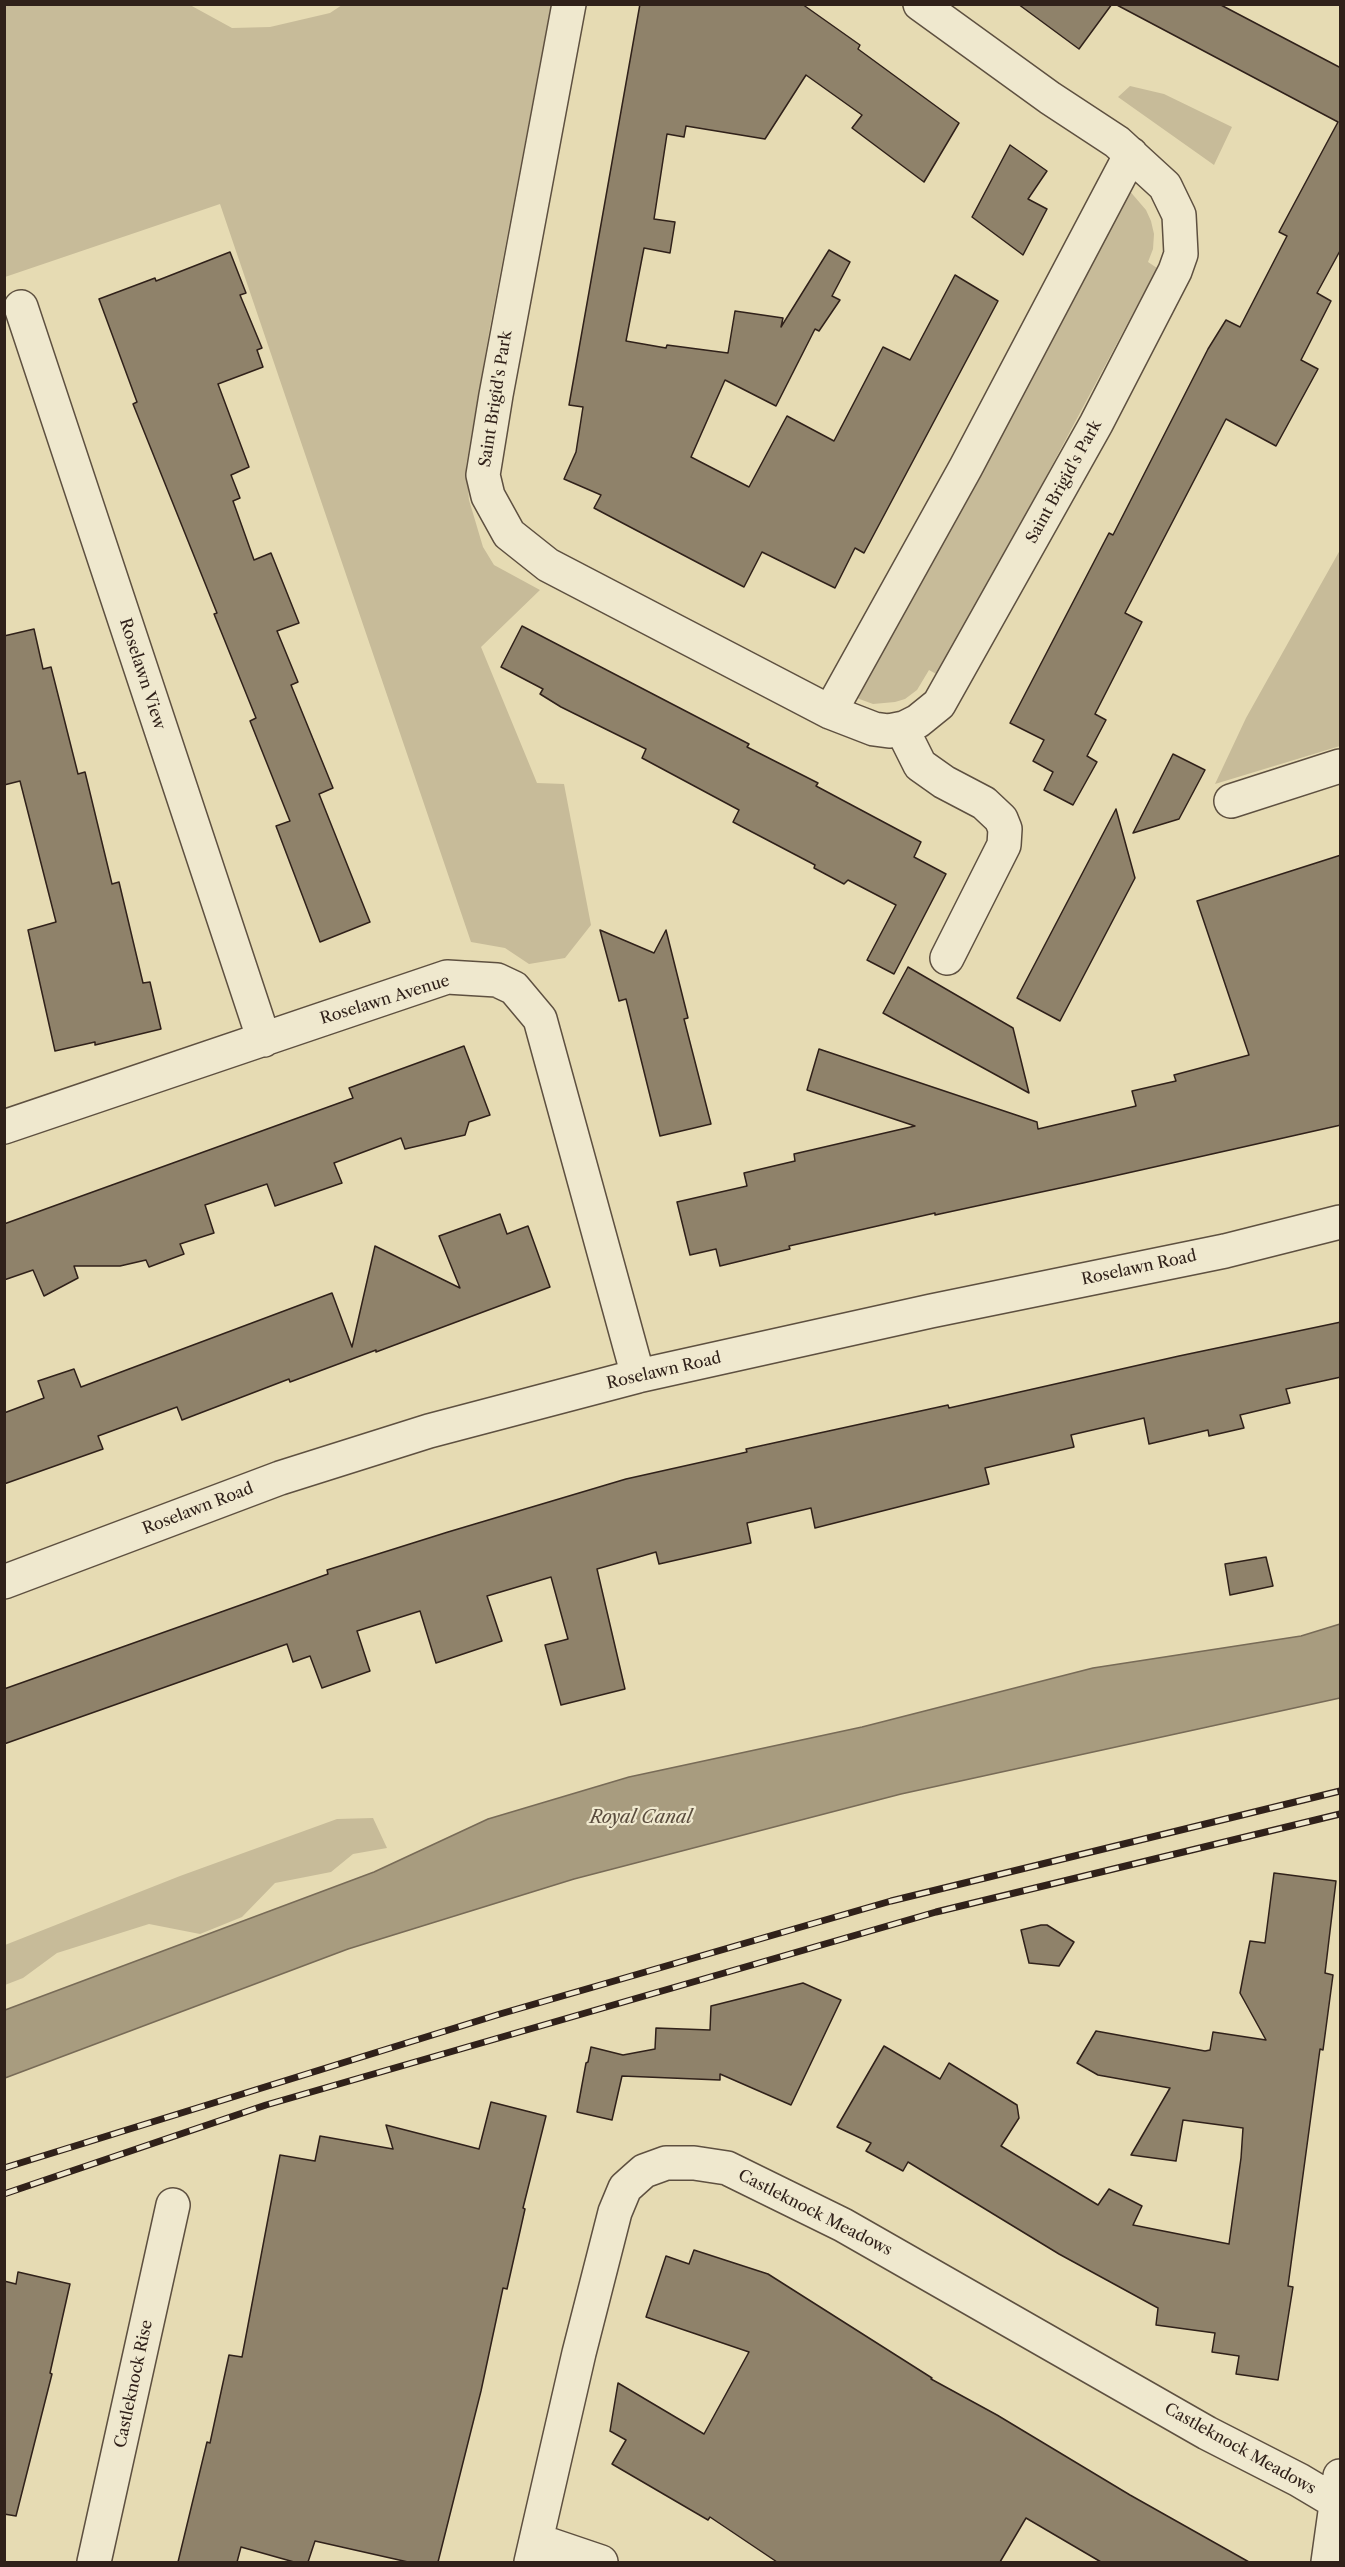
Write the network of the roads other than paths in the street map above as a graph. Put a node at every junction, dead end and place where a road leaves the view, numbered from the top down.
1 (569, 4) edge
2 (920, 4) edge
3 (1131, 154) junction
4 (21, 308) dead end
5 (830, 712) junction
6 (904, 728) junction
7 (1341, 766) edge
8 (1231, 801) dead end
9 (947, 958) dead end
10 (264, 1040) junction
11 (4, 1127) edge
12 (1341, 1222) edge
13 (638, 1376) junction
14 (4, 1582) edge
15 (173, 2205) dead end
16 (1338, 2489) edge
17 (533, 2551) edge
18 (94, 2562) edge
19 (602, 2562) edge
20 (1328, 2562) edge

1 - 5 street, Saint Brigid's Park
2 - 3 street, Saint Brigid's Park
3 - 5 street
3 - 6 street, Saint Brigid's Park
4 - 10 street, Roselawn View
5 - 6 street, Saint Brigid's Park
6 - 9 street
7 - 8 street
10 - 11 street, Roselawn Avenue
10 - 13 street, Roselawn Avenue
12 - 13 street, Roselawn Road
13 - 14 street, Roselawn Road
15 - 18 street, Castleknock Rise
16 - 17 street, Castleknock Meadows
16 - 20 street
17 - 19 street

